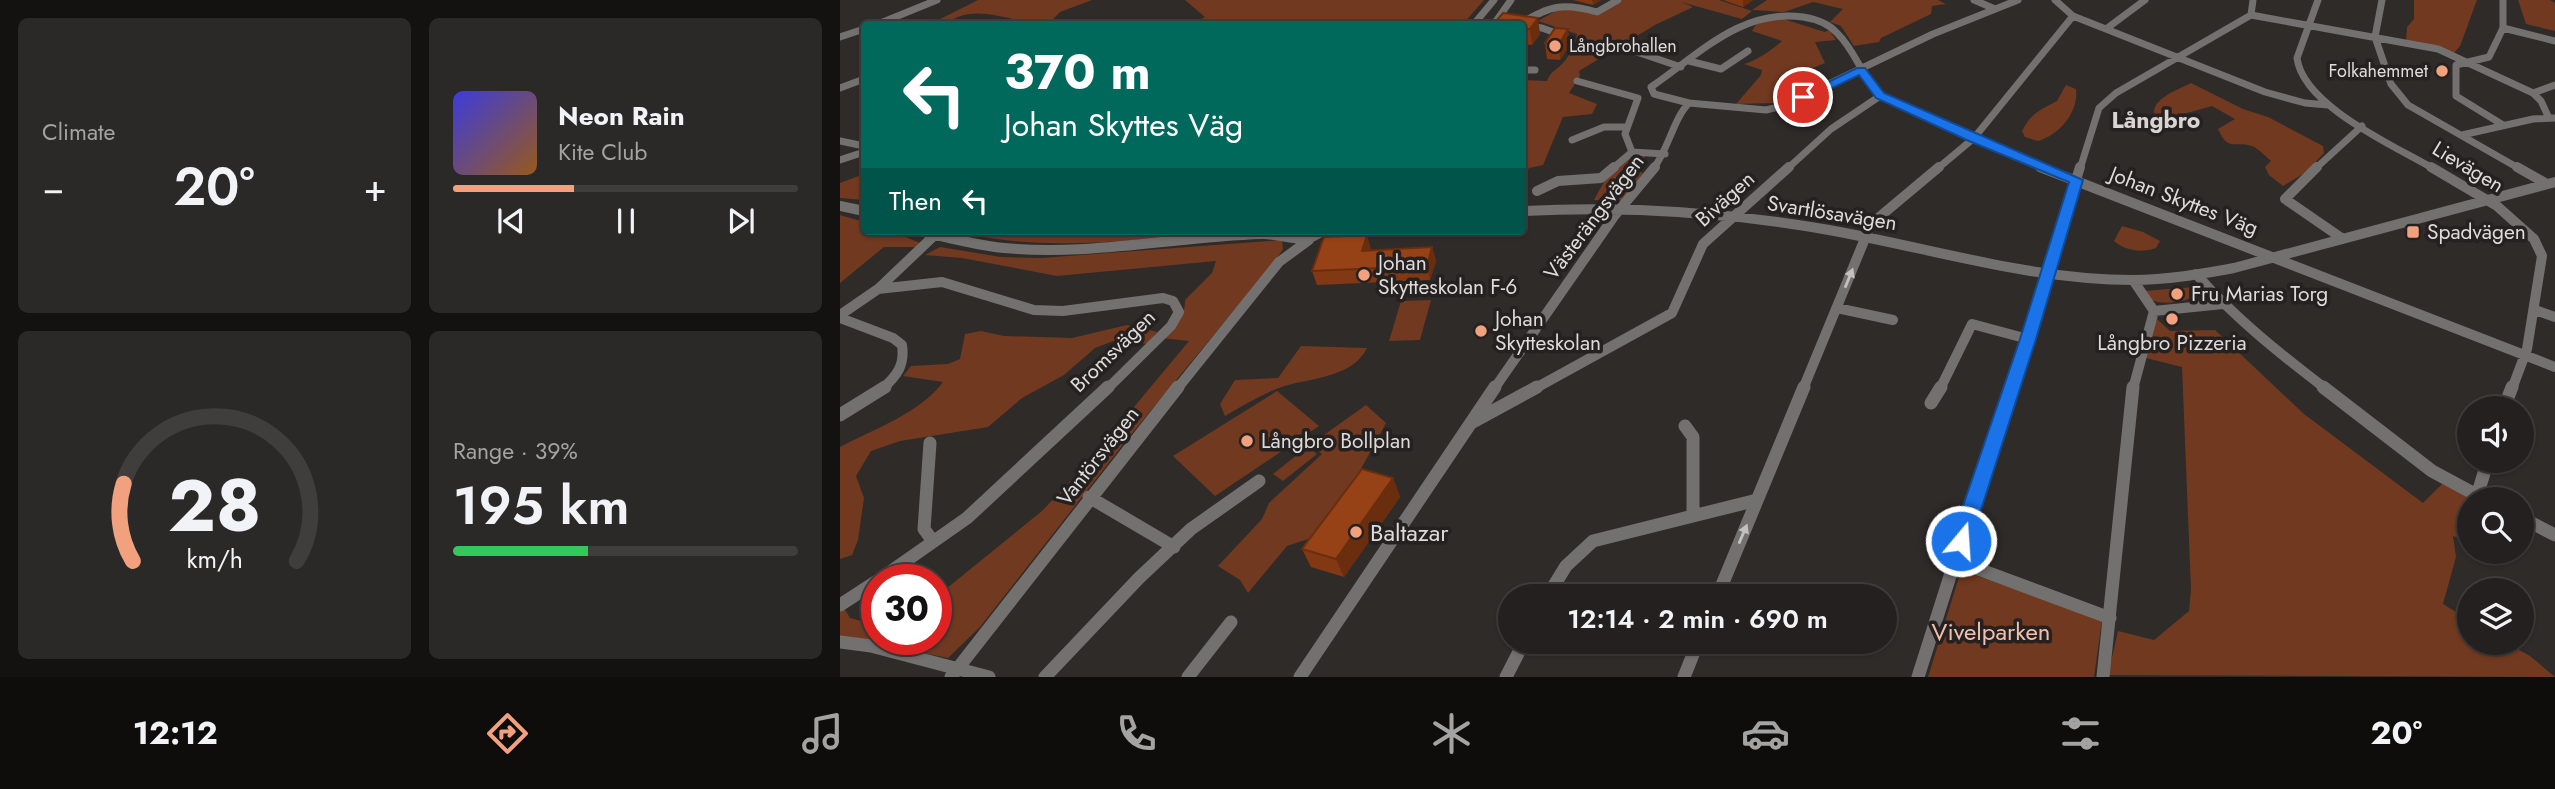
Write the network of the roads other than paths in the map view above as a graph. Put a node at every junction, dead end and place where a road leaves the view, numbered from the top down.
1 (1494, 0) edge
2 (1511, 0) edge
3 (1618, 0) edge
4 (1974, 0) edge
5 (2018, 0) edge
6 (2055, 0) edge
7 (2145, 0) edge
8 (2253, 0) edge
9 (2318, 0) edge
10 (2382, 0) edge
11 (2503, 0) edge
12 (934, 1) edge
13 (1995, 9) junction
14 (2251, 15) junction
15 (2073, 16) junction
16 (885, 21) edge
17 (1477, 21) edge
18 (1496, 21) edge
19 (1526, 22) edge
20 (2310, 25) junction
21 (1526, 26) edge
22 (2502, 28) junction
23 (2106, 29) junction
24 (861, 30) edge
25 (840, 37) edge
26 (2375, 37) junction
27 (1568, 38) edge
28 (2555, 41) edge
29 (1622, 47) dead end
30 (1748, 51) dead end
31 (2178, 58) junction
32 (1689, 61) junction
33 (2469, 62) junction
34 (1681, 67) junction
35 (1526, 69) edge
36 (1535, 70) dead end
37 (1861, 70) junction
38 (861, 80) edge
39 (1577, 81) dead end
40 (2555, 85) edge
41 (840, 88) edge
42 (1651, 90) junction
43 (2533, 93) junction
44 (1880, 96) junction
45 (1638, 98) junction
46 (1689, 103) junction
47 (2328, 105) junction
48 (2551, 117) edge
49 (2503, 125) junction
50 (2362, 126) junction
51 (1627, 127) junction
52 (2462, 135) junction
53 (1974, 138) junction
54 (1572, 140) dead end
55 (840, 141) edge
56 (861, 145) edge
57 (1632, 152) junction
58 (861, 153) edge
59 (1665, 154) junction
60 (840, 160) edge
61 (2076, 180) junction
62 (2551, 183) edge
63 (1537, 191) dead end
64 (2486, 200) junction
65 (840, 206) edge
66 (1620, 208) junction
67 (861, 210) edge
68 (1526, 211) edge
69 (1732, 217) junction
70 (936, 235) edge
71 (942, 235) edge
72 (1247, 235) edge
73 (1289, 235) edge
74 (1315, 236) edge
75 (1865, 236) junction
76 (2343, 239) junction
77 (2275, 257) junction
78 (1279, 262) junction
79 (2048, 274) junction
80 (2196, 274) junction
81 (2133, 280) junction
82 (878, 289) junction
83 (2223, 304) junction
84 (1837, 308) junction
85 (2535, 310) junction
86 (2154, 311) junction
87 (840, 316) edge
88 (2555, 317) edge
89 (1892, 320) dead end
90 (2028, 339) junction
91 (2525, 355) junction
92 (2555, 367) edge
93 (2509, 396) edge
94 (1931, 403) dead end
95 (840, 415) edge
96 (1469, 424) junction
97 (1685, 426) dead end
98 (930, 443) dead end
99 (1259, 481) dead end
100 (2462, 487) edge
101 (1089, 497) junction
102 (1758, 500) junction
103 (1693, 515) junction
104 (2534, 524) edge
105 (2555, 535) edge
106 (932, 540) junction
107 (1174, 547) junction
108 (1954, 560) junction
109 (903, 564) edge
110 (1554, 584) edge
111 (1722, 584) edge
112 (861, 591) edge
113 (840, 605) edge
114 (2110, 618) junction
115 (1231, 622) dead end
116 (840, 642) edge
117 (1518, 654) edge
118 (1693, 654) edge
119 (954, 673) edge
120 (989, 677) edge
121 (1045, 677) edge
122 (1188, 677) edge
123 (1300, 677) edge
124 (1506, 677) edge
125 (1684, 677) edge
126 (1917, 677) edge
127 (2103, 677) edge

1 - 17 street
2 - 18 street
3 - 19 street
4 - 13 street
5 - 13 street
6 - 15 street
7 - 23 street
8 - 14 street
9 - 20 street, Lievägen
10 - 26 street
11 - 22 street
12 - 16 street
13 - 37 street
14 - 20 street
14 - 31 street
15 - 23 street
15 - 53 street
20 - 26 street
20 - 47 street, Lievägen
21 - 27 street
22 - 28 street
22 - 33 street
23 - 31 street
24 - 25 street
26 - 33 street
26 - 52 street
29 - 34 street
30 - 32 street
31 - 47 street
31 - 61 street
32 - 34 street, Johan Skyttes Väg
32 - 37 street, Johan Skyttes Väg
33 - 43 street
33 - 49 street
34 - 42 street, Johan Skyttes Väg
35 - 36 street
37 - 44 street, Johan Skyttes Väg
37 - 46 street
38 - 41 street
39 - 45 street
40 - 43 street
42 - 45 street, Johan Skyttes Väg
42 - 46 street
43 - 48 street
44 - 53 street, Johan Skyttes Väg
44 - 69 street, Bivägen
45 - 51 street
46 - 59 street, Västerängsvägen
47 - 50 street, Lievägen
48 - 49 street
49 - 52 street
50 - 64 street, Lievägen
50 - 76 street
51 - 54 street
51 - 57 street
52 - 62 street
53 - 61 street, Johan Skyttes Väg
53 - 75 street
55 - 56 street
57 - 59 street
57 - 63 street
58 - 60 street
59 - 66 street, Västerängsvägen
61 - 77 street, Johan Skyttes Väg
61 - 79 street
62 - 64 street, Svartlösavägen
64 - 76 street, Svartlösavägen
64 - 85 street, Lievägen
65 - 67 street
66 - 68 street, Svartlösavägen
66 - 69 street, Svartlösavägen
66 - 96 street, Västerängsvägen
69 - 75 street, Svartlösavägen
69 - 96 street, Bivägen
70 - 82 street
71 - 72 street
73 - 74 street
73 - 78 street, Vantörsvägen
74 - 78 street, Vantörsvägen
75 - 79 street, Svartlösavägen
84 -> 75 street
76 - 77 street, Svartlösavägen
77 - 80 street, Svartlösavägen
77 - 91 street, Johan Skyttes Väg
78 - 101 street, Vantörsvägen
79 - 81 street, Svartlösavägen
79 - 90 street
80 - 81 street, Svartlösavägen
80 - 83 street
81 - 86 street
82 - 87 street
82 - 106 street, Bromsvägen
83 - 86 street
83 - 100 street
84 - 89 street
84 - 102 street
85 - 88 street
85 - 91 street, Lievägen
86 - 114 street
87 - 95 street
90 - 94 street
90 - 108 street
91 - 92 street, Johan Skyttes Väg
91 - 93 street, Lievägen
96 - 123 street, Västerängsvägen
97 - 103 street
98 - 106 street
99 - 107 street
101 - 107 street
101 - 119 street, Vantörsvägen
102 - 103 street
111 -> 102 street
103 - 110 street
104 - 105 street
106 - 109 street, Bromsvägen
107 - 121 street
108 - 114 street
108 - 126 street
112 - 113 street, Bromsvägen
114 - 127 street
115 - 122 street
116 - 119 street
117 - 124 street
118 - 125 street
119 - 120 street

